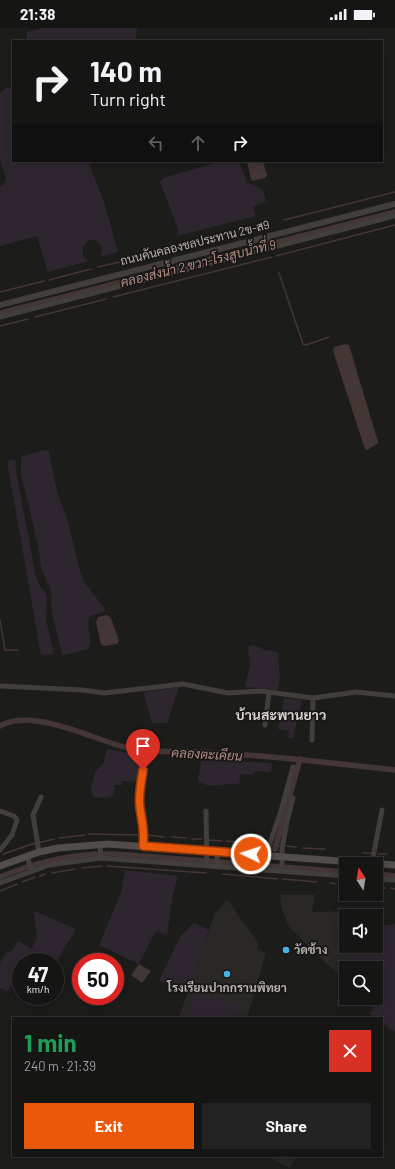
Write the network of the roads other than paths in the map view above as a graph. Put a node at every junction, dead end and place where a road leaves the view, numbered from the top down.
1 (395, 204) edge
2 (395, 216) edge
3 (269, 238) junction
4 (271, 247) junction
5 (0, 305) edge
6 (0, 317) edge
7 (0, 686) edge
8 (269, 693) junction
9 (395, 696) edge
10 (313, 698) junction
11 (265, 725) dead end
12 (312, 740) dead end
13 (293, 767) dead end
14 (143, 770) dead end
15 (41, 797) dead end
16 (293, 798) dead end
17 (382, 810) dead end
18 (0, 811) edge
19 (206, 811) dead end
20 (100, 846) junction
21 (143, 846) junction
22 (0, 850) edge
23 (39, 852) junction
24 (206, 853) junction
25 (217, 854) junction
26 (266, 855) junction
27 (101, 857) junction
28 (373, 857) edge
29 (28, 859) junction
30 (282, 859) junction
31 (339, 862) edge
32 (207, 864) junction
33 (217, 864) junction
34 (383, 864) edge
35 (395, 865) edge
36 (0, 866) edge
37 (31, 869) junction
38 (282, 870) junction
39 (339, 875) edge
40 (383, 879) edge
41 (395, 880) edge
42 (0, 883) edge

1 - 3 street, ถนนคันคลองชลประทาน 2ข-ส9
2 - 4 street
3 - 4 street
3 - 5 street, ถนนคันคลองชลประทาน 2ข-ส9
4 - 6 street
7 - 8 street
8 - 10 street
8 - 11 street
9 - 10 street
10 - 12 street
13 - 26 street
14 - 21 street
15 - 23 street
16 - 30 street
17 - 28 street
18 - 22 street
19 - 24 street
20 - 21 main road
20 - 23 main road
20 - 27 street
21 - 24 main road
23 - 29 main road
24 - 25 main road
24 - 32 street
25 - 26 main road
25 - 33 street
26 - 30 main road
27 - 32 street
27 - 37 street
29 - 36 main road
29 - 37 street
30 - 31 main road
30 - 38 street
32 - 33 street
33 - 38 street
34 - 35 main road
37 - 42 street
38 - 39 street
40 - 41 street

